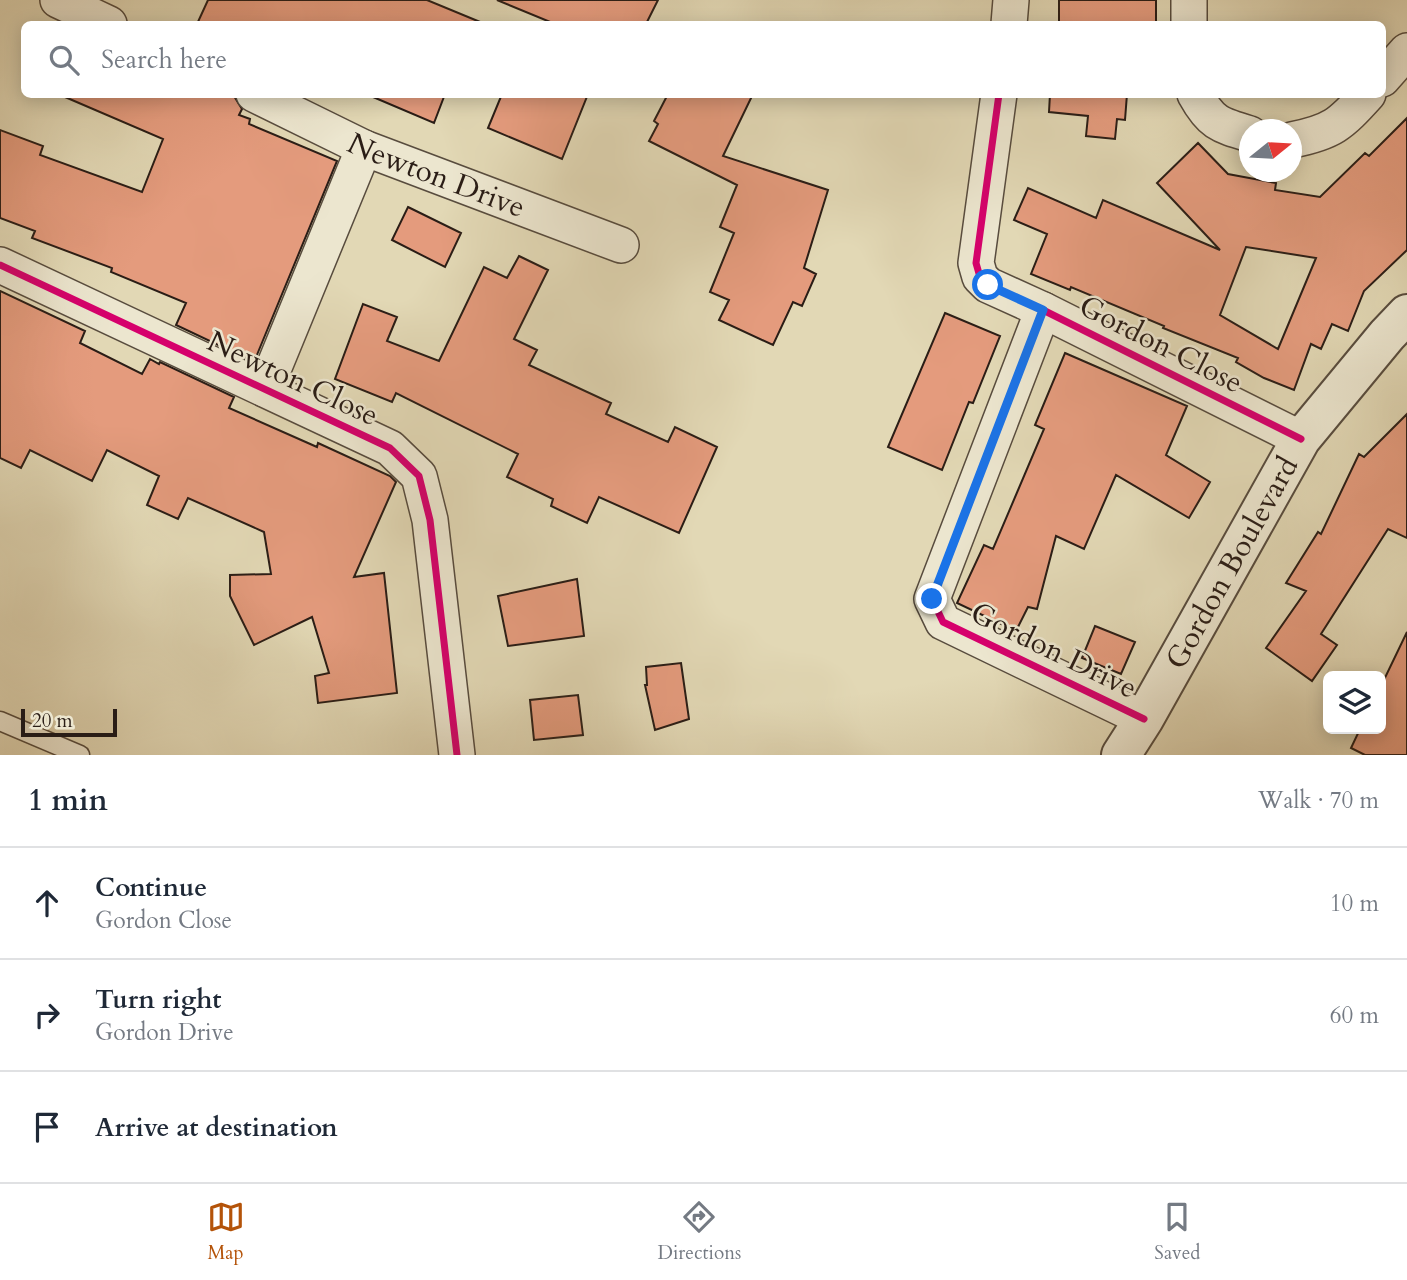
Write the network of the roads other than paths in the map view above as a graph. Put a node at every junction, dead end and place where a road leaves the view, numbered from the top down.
1 (58, 0) edge
2 (1011, 0) edge
3 (1189, 0) edge
4 (103, 21) edge
5 (1009, 21) edge
6 (1189, 21) edge
7 (1407, 51) edge
8 (1386, 75) edge
9 (262, 98) edge
10 (998, 98) edge
11 (1197, 98) edge
12 (1364, 98) edge
13 (1239, 131) edge
14 (1302, 138) edge
15 (364, 148) junction
16 (621, 245) dead end
17 (0, 265) edge
18 (1043, 310) junction
19 (1400, 332) edge
20 (265, 389) junction
21 (1301, 439) junction
22 (1144, 719) junction
23 (0, 721) edge
24 (80, 755) edge
25 (457, 755) edge
26 (1121, 755) edge

1 - 4 street
2 - 5 street
3 - 6 street
7 - 8 street
9 - 15 street, Newton Drive
10 - 18 street, Gordon Close
11 - 13 street
12 - 14 street
15 - 16 street, Newton Drive
15 - 20 street, Newton Close
17 - 20 street, Newton Close
18 - 21 street, Gordon Close
18 - 22 street, Gordon Drive
19 - 21 street, Gordon Boulevard
20 - 25 street, Newton Close
21 - 22 street, Gordon Boulevard
22 - 26 street, Gordon Boulevard
23 - 24 lane

